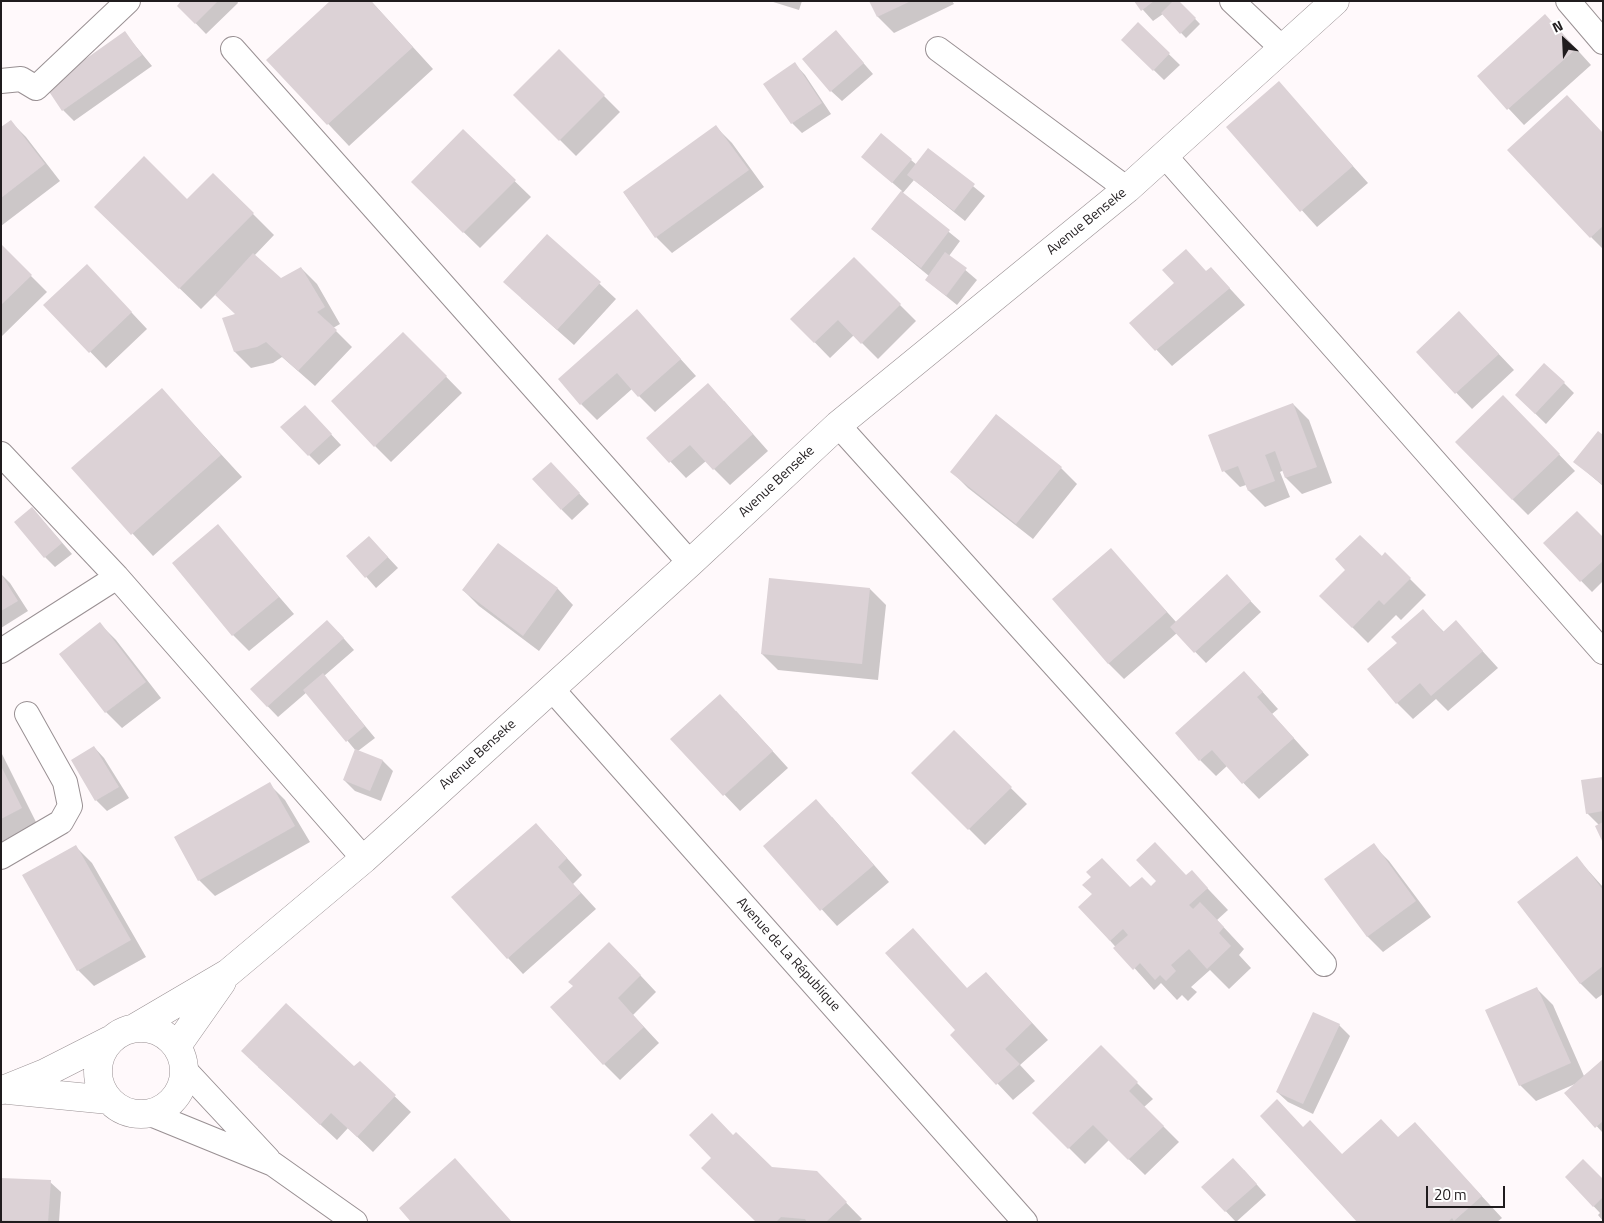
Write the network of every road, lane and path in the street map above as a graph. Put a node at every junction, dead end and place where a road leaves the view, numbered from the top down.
1 (128, 1) edge
2 (1232, 1) edge
3 (1334, 1) edge
4 (1568, 1) edge
5 (1603, 42) edge
6 (233, 49) dead end
7 (938, 49) dead end
8 (1283, 49) junction
9 (1, 81) edge
10 (1164, 156) junction
11 (1127, 189) junction
12 (838, 425) junction
13 (1, 454) edge
14 (690, 563) junction
15 (117, 577) junction
16 (1, 651) edge
17 (1603, 652) edge
18 (551, 688) junction
19 (27, 714) dead end
20 (1, 857) edge
21 (364, 859) junction
22 (1324, 964) dead end
23 (228, 973) junction
24 (136, 1028) junction
25 (110, 1040) junction
26 (180, 1057) junction
27 (2, 1090) edge
28 (109, 1100) junction
29 (148, 1113) junction
30 (273, 1164) junction
31 (355, 1222) edge
32 (1025, 1222) edge

1 - 9 street
2 - 8 street
3 - 8 street, Avenue Benseke
4 - 5 street
6 - 14 street
7 - 11 street
8 - 10 street, Avenue Benseke
10 - 11 street, Avenue Benseke
10 - 17 street
11 - 12 street, Avenue Benseke
12 - 14 street, Avenue Benseke
12 - 22 street
13 - 15 street
14 - 18 street, Avenue Benseke
15 - 16 street
15 - 21 street
18 - 21 street, Avenue Benseke
18 - 32 street, Avenue de La République
19 - 20 street
21 - 23 street, Avenue Benseke
23 - 24 street
23 - 26 street
24 - 25 street
24 - 26 street
25 - 27 street
25 - 28 street
26 - 29 street
26 - 30 street
27 - 28 street
28 - 29 street
29 - 30 street
30 - 31 street

